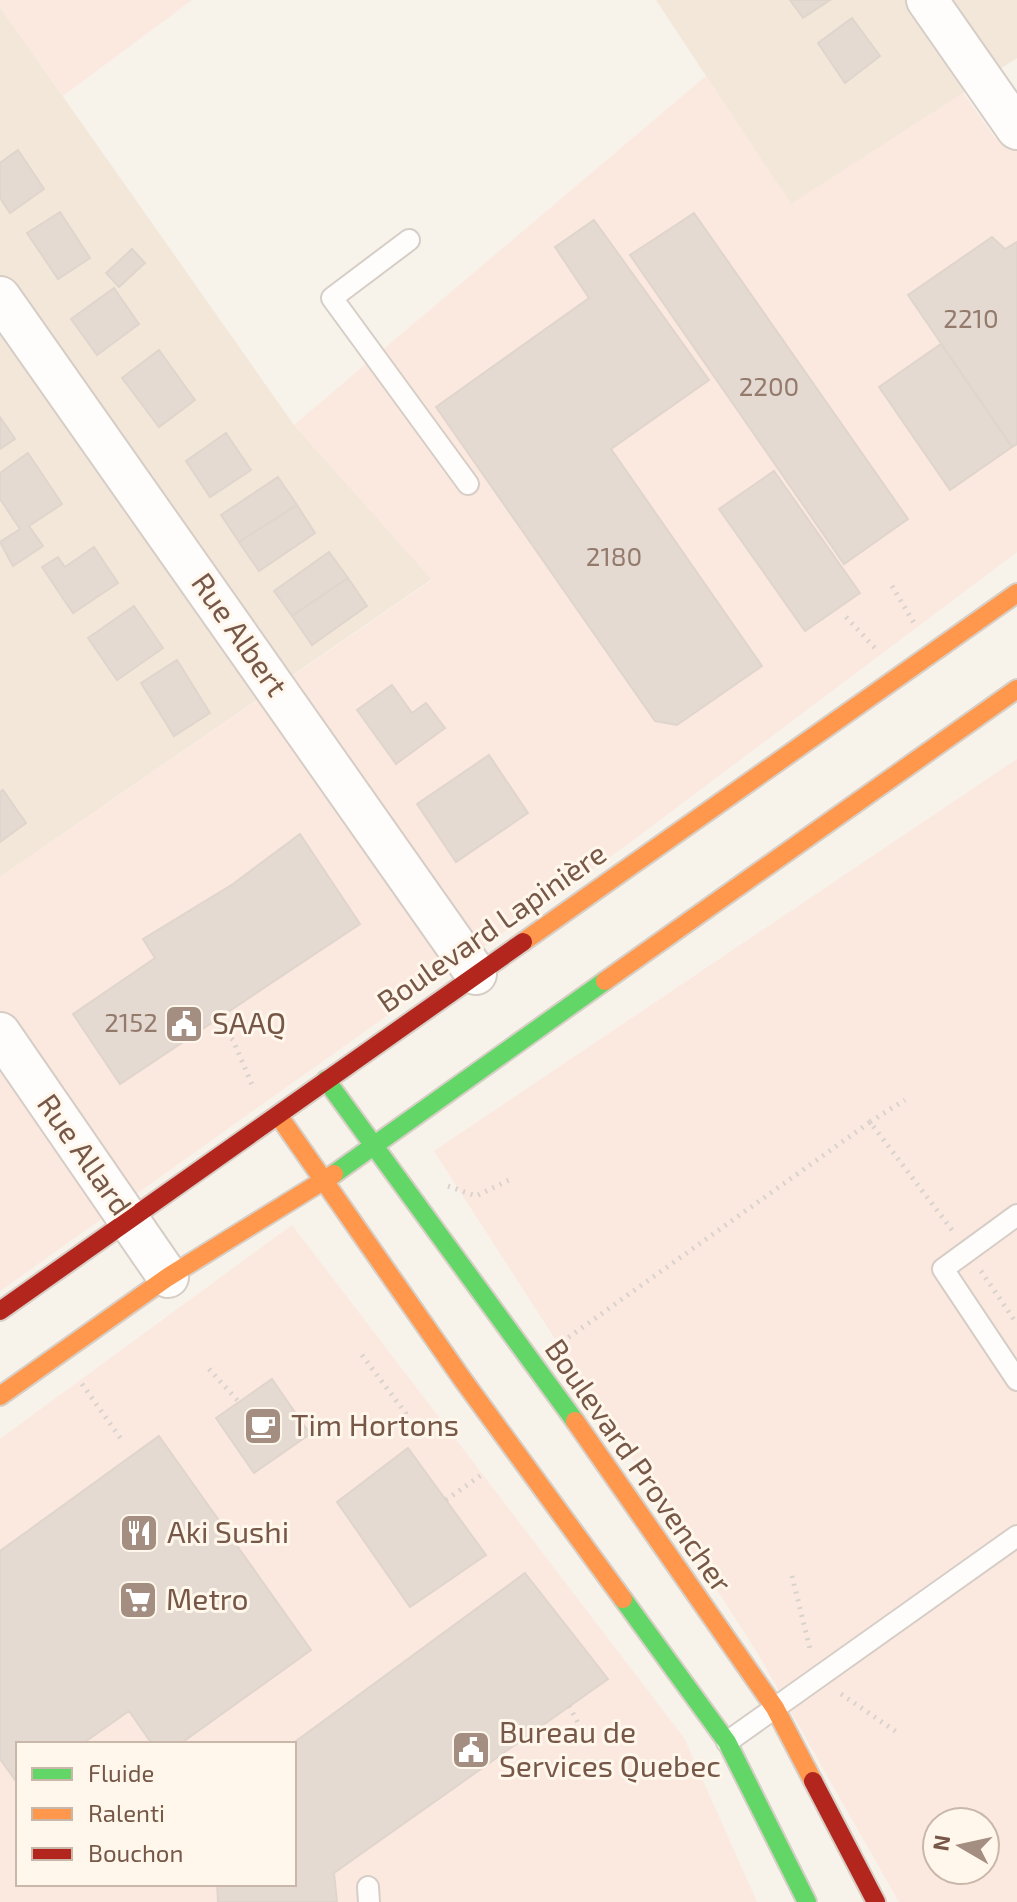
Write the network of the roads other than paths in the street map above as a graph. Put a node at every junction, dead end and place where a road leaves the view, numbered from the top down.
1 (927, 0) edge
2 (1013, 114) edge
3 (409, 240) dead end
4 (0, 297) edge
5 (468, 484) dead end
6 (1017, 593) edge
7 (1017, 689) edge
8 (476, 974) junction
9 (0, 1033) edge
10 (326, 1080) junction
11 (278, 1115) junction
12 (373, 1146) junction
13 (323, 1182) junction
14 (1017, 1215) edge
15 (128, 1220) junction
16 (168, 1277) junction
17 (0, 1311) edge
18 (1017, 1380) edge
19 (0, 1396) edge
20 (1017, 1536) edge
21 (775, 1708) junction
22 (727, 1742) junction
23 (807, 1902) edge
24 (876, 1902) edge

1 - 2 street
3 - 5 lane
4 - 8 street, Rue Albert
6 - 8 main road, Boulevard Lapinière
7 - 12 main road
8 - 10 main road, Boulevard Lapinière
9 - 15 street, Rue Allard
10 - 11 main road, Boulevard Lapinière
10 - 12 main road, Boulevard Provencher
11 - 13 main road
11 - 15 main road, Boulevard Lapinière
12 - 13 main road
12 - 21 main road, Boulevard Provencher
13 - 16 main road
13 - 22 main road
14 - 18 lane
15 - 16 street, Rue Allard
15 - 17 main road, Boulevard Lapinière
16 - 19 main road
20 - 21 lane
21 - 22 lane
21 - 24 main road, Boulevard Provencher
22 - 23 main road

